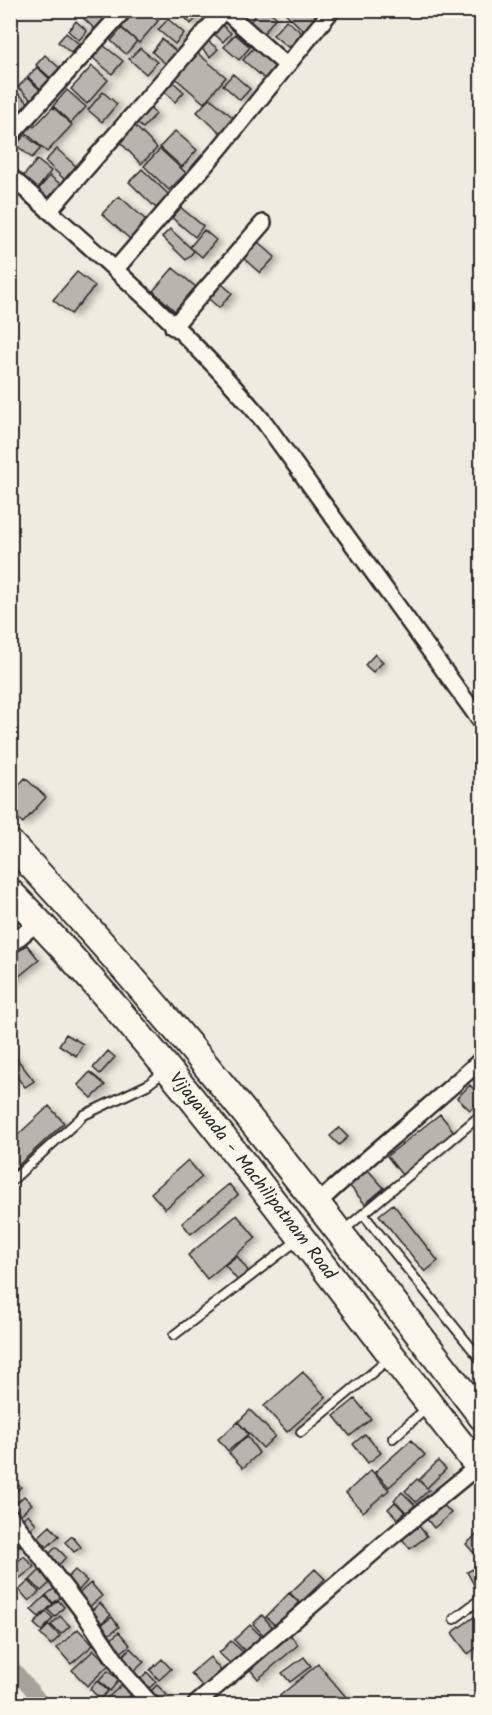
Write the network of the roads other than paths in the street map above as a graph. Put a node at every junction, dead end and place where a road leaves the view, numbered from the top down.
1 (124, 10) edge
2 (224, 10) edge
3 (332, 10) edge
4 (286, 65) junction
5 (10, 136) edge
6 (10, 176) edge
7 (50, 211) junction
8 (263, 223) dead end
9 (115, 270) junction
10 (173, 327) junction
11 (482, 723) edge
12 (10, 843) edge
13 (10, 892) edge
14 (38, 922) junction
15 (10, 945) edge
16 (482, 1059) edge
17 (168, 1068) junction
18 (482, 1114) edge
19 (10, 1182) edge
20 (318, 1203) junction
21 (363, 1214) junction
22 (341, 1233) junction
23 (302, 1237) junction
24 (174, 1335) dead end
25 (392, 1357) junction
26 (482, 1361) edge
27 (430, 1406) junction
28 (482, 1417) edge
29 (301, 1432) dead end
30 (393, 1438) dead end
31 (480, 1468) edge
32 (10, 1516) edge
33 (482, 1598) edge
34 (454, 1619) dead end
35 (151, 1704) edge
36 (196, 1704) edge

1 - 5 street
2 - 4 street
2 - 7 street
3 - 4 street
4 - 9 street
6 - 7 street
7 - 9 street
8 - 10 street
9 - 10 street
10 - 11 street
12 - 20 highway, Vijayawada - Machilipatnam Road
13 - 14 highway, Vijayawada - Machilipatnam Road
14 - 15 street
14 - 17 highway, Vijayawada - Machilipatnam Road
16 - 20 street
17 - 19 lane
17 - 23 highway, Vijayawada - Machilipatnam Road
18 - 21 lane
20 - 22 highway, Vijayawada - Machilipatnam Road
21 - 22 lane
21 - 26 lane
22 - 28 highway, Vijayawada - Machilipatnam Road
23 - 24 lane
23 - 25 highway, Vijayawada - Machilipatnam Road
25 - 27 highway, Vijayawada - Machilipatnam Road
25 - 29 lane
27 - 30 lane
27 - 31 highway, Vijayawada - Machilipatnam Road
31 - 36 street
32 - 35 street
33 - 34 lane

